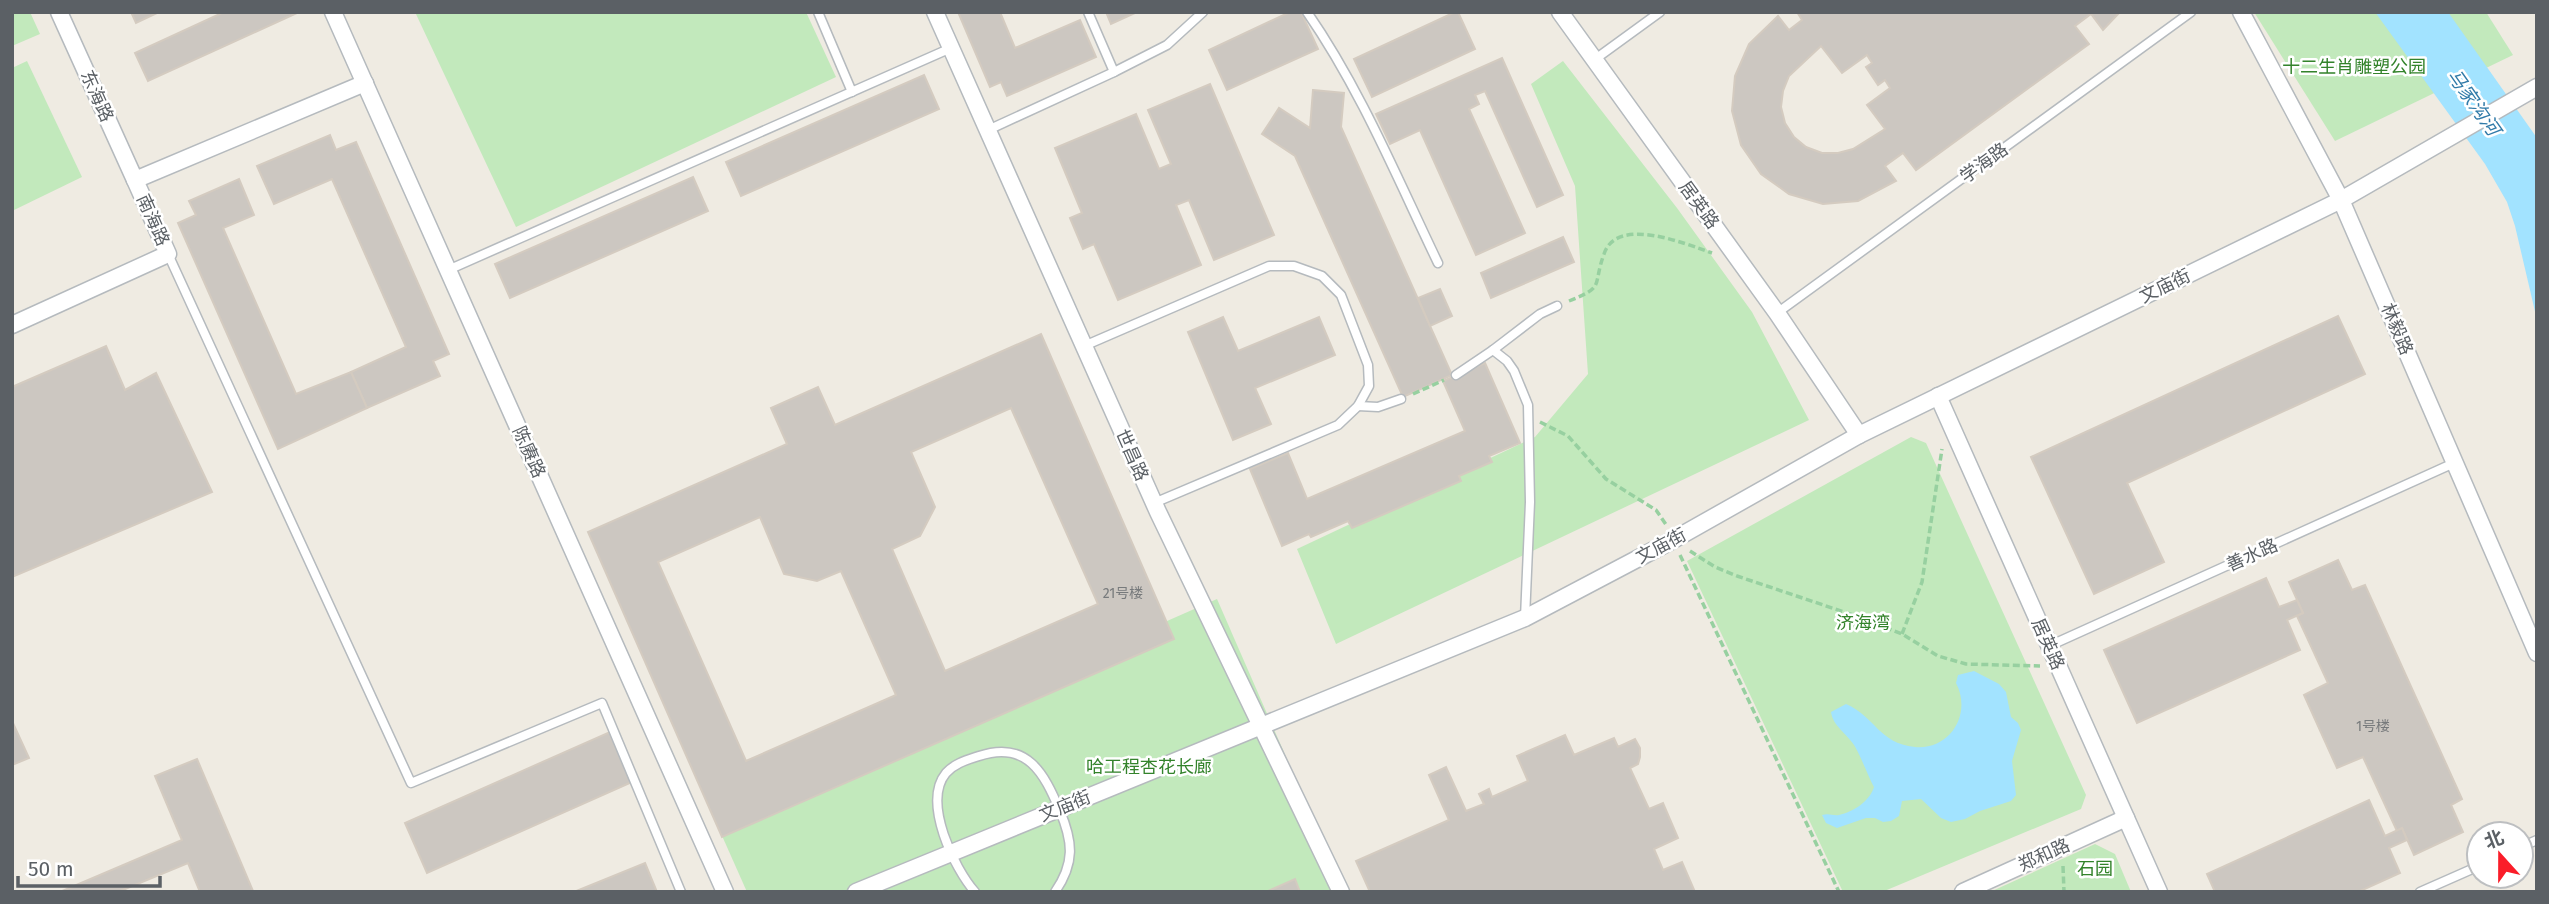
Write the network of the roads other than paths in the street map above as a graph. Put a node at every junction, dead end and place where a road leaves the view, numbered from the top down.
1 (59, 12) edge
2 (333, 12) edge
3 (818, 12) edge
4 (935, 12) edge
5 (1088, 12) edge
6 (1203, 12) edge
7 (1307, 12) edge
8 (1560, 12) edge
9 (1660, 12) edge
10 (2191, 12) edge
11 (2241, 12) edge
12 (951, 48) junction
13 (1594, 60) junction
14 (1114, 72) junction
15 (365, 83) junction
16 (2537, 87) edge
17 (852, 92) junction
18 (988, 130) junction
19 (135, 180) junction
20 (2341, 200) junction
21 (168, 254) junction
22 (1438, 263) dead end
23 (448, 270) junction
24 (1557, 306) road end
25 (1777, 313) junction
26 (12, 325) edge
27 (1084, 346) junction
28 (1493, 350) junction
29 (1456, 375) road end
30 (1938, 396) junction
31 (1401, 399) road end
32 (1358, 406) junction
33 (1859, 435) junction
34 (2454, 463) junction
35 (1154, 503) junction
36 (2537, 610) edge
37 (2521, 617) junction
38 (1525, 618) junction
39 (2049, 646) junction
40 (2537, 653) edge
41 (1261, 726) junction
42 (1059, 809) junction
43 (2126, 818) junction
44 (951, 853) junction
45 (2465, 872) edge
46 (681, 892) edge
47 (725, 892) edge
48 (856, 892) edge
49 (975, 892) edge
50 (1055, 892) edge
51 (1341, 892) edge
52 (1963, 892) edge
53 (2158, 892) edge
54 (2420, 892) edge

1 - 19 street, 东海路
2 - 15 street, 陈赓路
3 - 17 lane
4 - 12 street, 世昌路
5 - 14 lane
6 - 14 lane
7 - 22 lane
8 - 13 street, 居英路
9 - 13 lane
10 - 25 lane, 学海路
11 - 20 street, 林毅路
12 - 17 lane
12 - 18 street, 世昌路
13 - 25 street, 居英路
14 - 18 lane
15 - 19 street, 南海路
15 - 23 street, 陈赓路
16 - 20 street, 文庙街
17 - 23 lane
18 - 27 street, 世昌路
19 - 21 street, 南海路
20 - 30 street, 文庙街
20 - 34 street, 林毅路
21 - 26 street, 南海路
21 - 46 lane
23 - 47 street, 陈赓路
24 - 28 lane
25 - 33 street, 居英路
27 - 32 lane
27 - 35 street, 世昌路
28 - 29 lane
28 - 38 lane
30 - 33 street, 文庙街
30 - 39 street, 居英路
31 - 32 lane
32 - 35 lane
33 - 38 street, 文庙街
34 - 37 street, 林毅路
34 - 39 lane, 善水路
35 - 41 street, 世昌路
36 - 37 street
37 - 40 street, 林毅路
38 - 41 street, 文庙街
39 - 43 street, 居英路
41 - 42 street, 文庙街
41 - 51 street, 世昌路
42 - 44 street, 文庙街
42 - 44 lane
42 - 50 lane
43 - 52 street, 郑和路
43 - 53 street, 居英路
44 - 48 street, 文庙街
44 - 49 lane
45 - 54 lane

